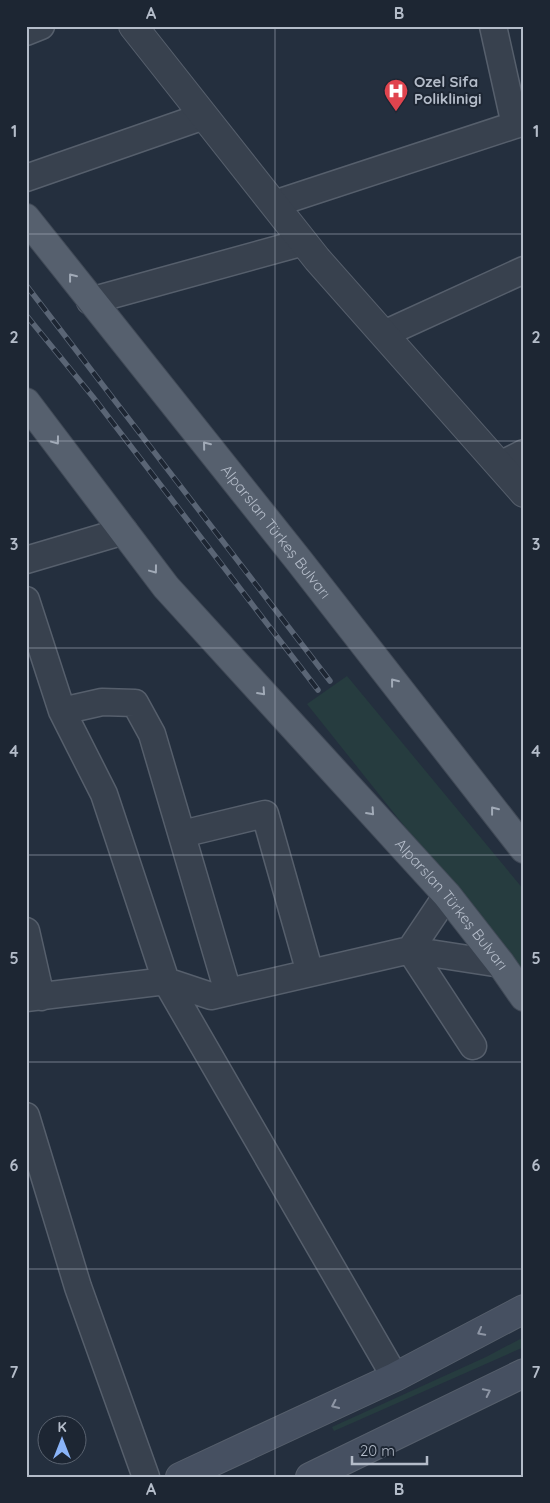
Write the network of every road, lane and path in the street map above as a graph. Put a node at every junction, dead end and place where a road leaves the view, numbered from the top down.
1 (41, 26) edge
2 (133, 26) edge
3 (493, 26) edge
4 (26, 32) edge
5 (204, 116) junction
6 (519, 123) edge
7 (26, 178) edge
8 (274, 204) junction
9 (26, 218) edge
10 (304, 242) junction
11 (524, 270) edge
12 (90, 301) junction
13 (384, 334) junction
14 (26, 402) edge
15 (524, 453) edge
16 (500, 465) junction
17 (524, 493) edge
18 (124, 531) junction
19 (26, 560) edge
20 (26, 600) edge
21 (62, 711) junction
22 (182, 834) junction
23 (524, 848) edge
24 (446, 895) junction
25 (26, 931) edge
26 (410, 950) junction
27 (501, 964) junction
28 (310, 973) junction
29 (166, 981) junction
30 (228, 992) junction
31 (34, 997) edge
32 (524, 997) edge
33 (473, 1046) dead end
34 (26, 1116) edge
35 (524, 1309) edge
36 (524, 1374) edge
37 (395, 1377) junction
38 (146, 1477) edge
39 (180, 1477) edge
40 (310, 1477) edge

1 - 4 street
2 - 5 street
3 - 6 street
5 - 7 street
5 - 8 street
6 - 8 street
8 - 10 street
12 -> 9 main road, Alparslan Türkeş Bulvarı
10 - 12 street
10 - 13 street
11 - 13 street
23 -> 12 main road, Alparslan Türkeş Bulvarı
13 - 16 street
14 -> 18 main road, Alparslan Türkeş Bulvarı
15 - 16 street
16 - 17 street
18 - 19 street
18 -> 24 main road, Alparslan Türkeş Bulvarı
20 - 21 street
21 - 22 street
21 - 29 street
22 - 28 street
22 - 30 street
24 - 26 street
24 - 27 main road, Alparslan Türkeş Bulvarı
25 - 31 street
26 - 27 street
26 - 28 street
26 - 33 street
27 - 32 main road, Alparslan Türkeş Bulvarı
28 - 30 street
29 - 30 street
29 - 31 street
29 - 37 street
34 - 38 street
35 -> 37 main road
40 -> 36 main road
37 -> 39 main road

